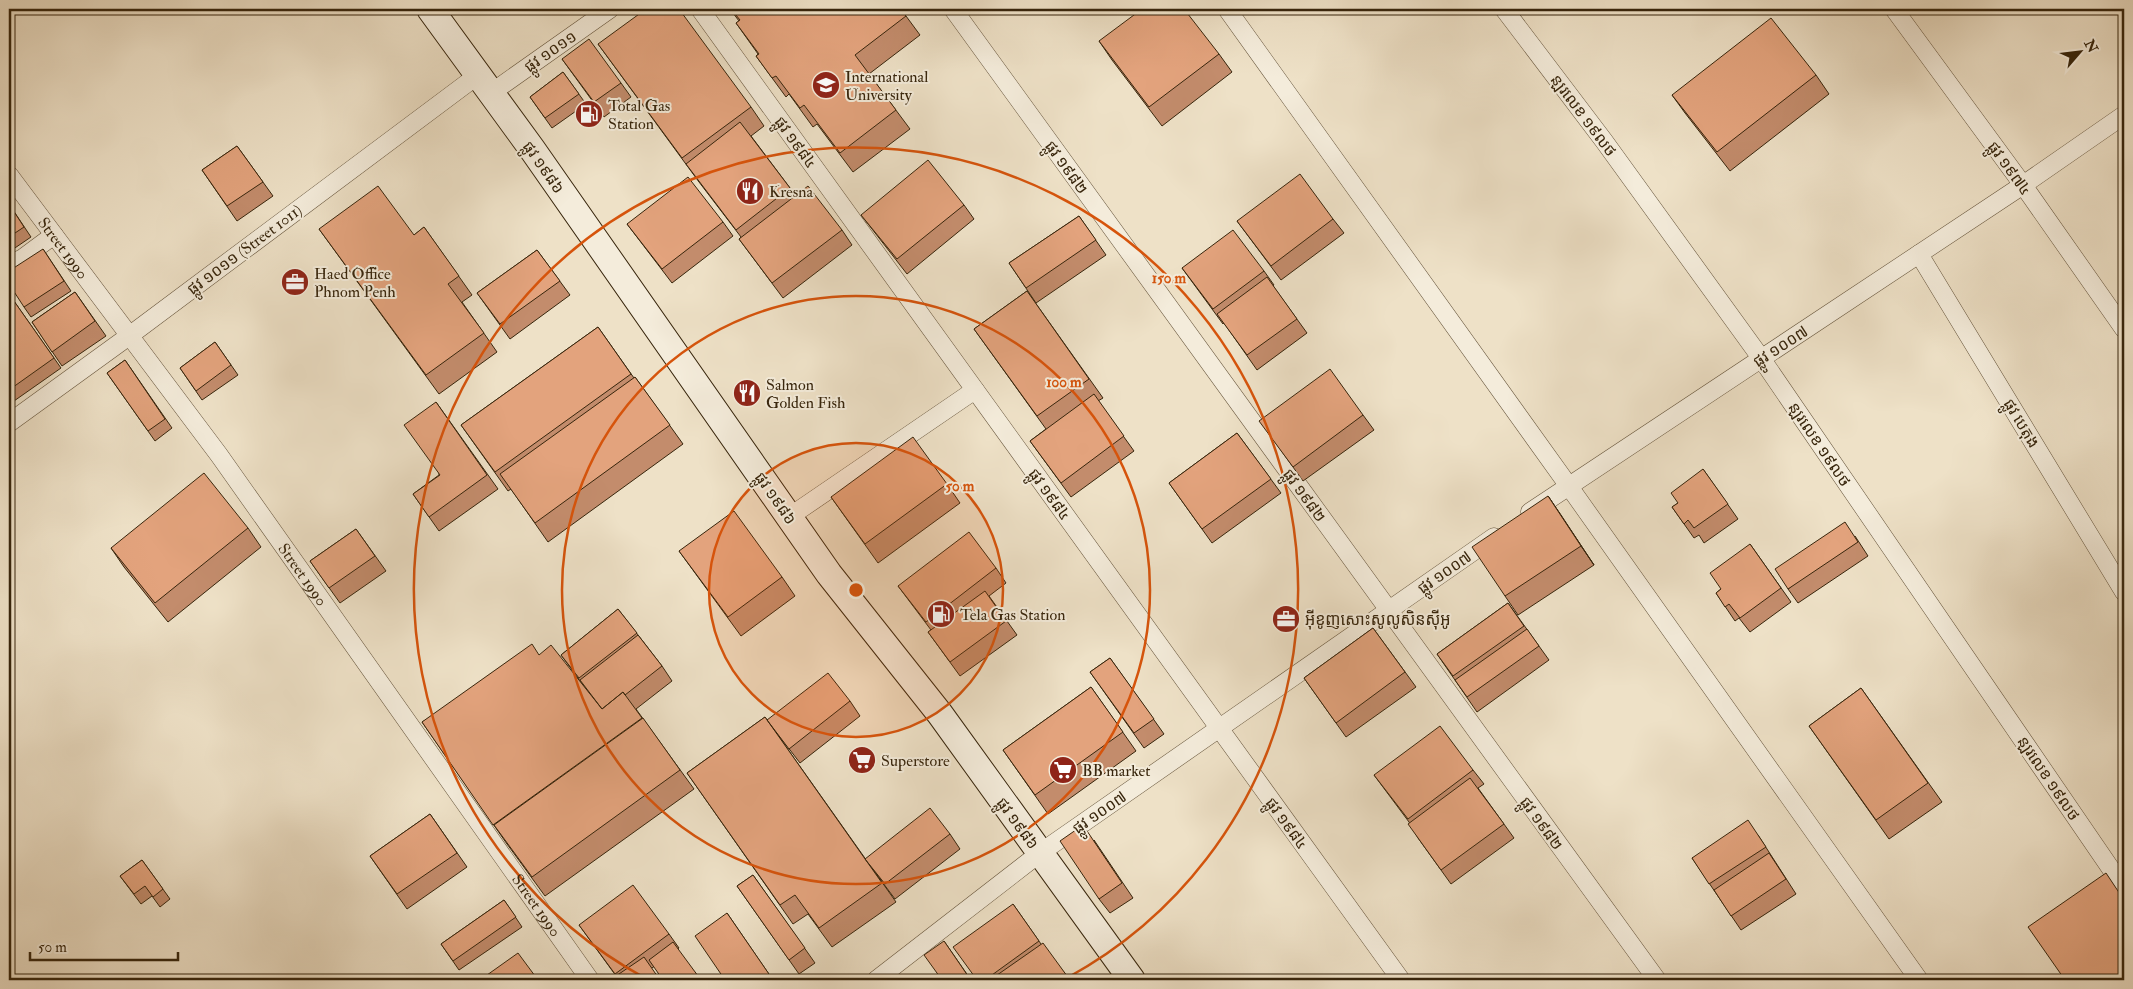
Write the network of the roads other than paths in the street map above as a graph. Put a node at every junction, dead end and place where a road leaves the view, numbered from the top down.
1 (430, 9) edge
2 (610, 9) edge
3 (700, 9) edge
4 (953, 9) edge
5 (1227, 9) edge
6 (1504, 9) edge
7 (1894, 9) edge
8 (485, 84) junction
9 (2124, 115) edge
10 (9, 175) edge
11 (2023, 186) junction
12 (54, 235) junction
13 (1919, 254) junction
14 (9, 265) edge
15 (2124, 329) edge
16 (129, 336) junction
17 (1761, 358) junction
18 (975, 390) junction
19 (9, 423) edge
20 (1568, 485) junction
21 (789, 517) junction
22 (2124, 592) edge
23 (1388, 610) junction
24 (1219, 729) junction
25 (1040, 853) junction
26 (2124, 888) edge
27 (590, 980) edge
28 (876, 980) edge
29 (1132, 980) edge
30 (1400, 980) edge
31 (1657, 980) edge
32 (1918, 980) edge

1 - 8 main road, ផ្លូវ ១៩៨៦
2 - 8 street, ផ្លូវ ១០១១
3 - 18 street, ផ្លូវ ១៩៨៤
4 - 23 street, ផ្លូវ ១៩៨២
5 - 20 street
6 - 17 street, ន្ឡរលេខ ១៩លថ
7 - 11 street, ផ្លូវ ១៩៧៤
8 - 16 street, ផ្លូវ ១០១១ (Street 1011)
8 - 21 main road, ផ្លូវ ១៩៨៦
9 - 11 street, ផ្លូវ ១០០៧
10 - 12 street, Street 1990
11 - 13 street, ផ្លូវ ១០០៧
11 - 15 street, ផ្លូវ ១៩៧៤
12 - 14 street
12 - 16 street, Street 1990
13 - 17 street, ផ្លូវ ១០០៧
13 - 22 street, ផ្លូវ បេតុង
16 - 19 street, ផ្លូវ ១០១១ (Street 1011)
16 - 27 street, Street 1990
17 - 20 street, ផ្លូវ ១០០៧
17 - 26 street, ន្ឡរលេខ ១៩លថ
18 - 21 street
18 - 24 street, ផ្លូវ ១៩៨៤
20 - 23 street, ផ្លូវ ១០០៧
20 - 32 street
21 - 25 main road, ផ្លូវ ១៩៨៦
23 - 24 street, ផ្លូវ ១០០៧
23 - 31 street, ផ្លូវ ១៩៨២
24 - 25 street, ផ្លូវ ១០០៧
24 - 30 street, ផ្លូវ ១៩៨៤
25 - 28 street, ផ្លូវ ១០០៧
25 - 29 main road, ផ្លូវ ១៩៨៦

